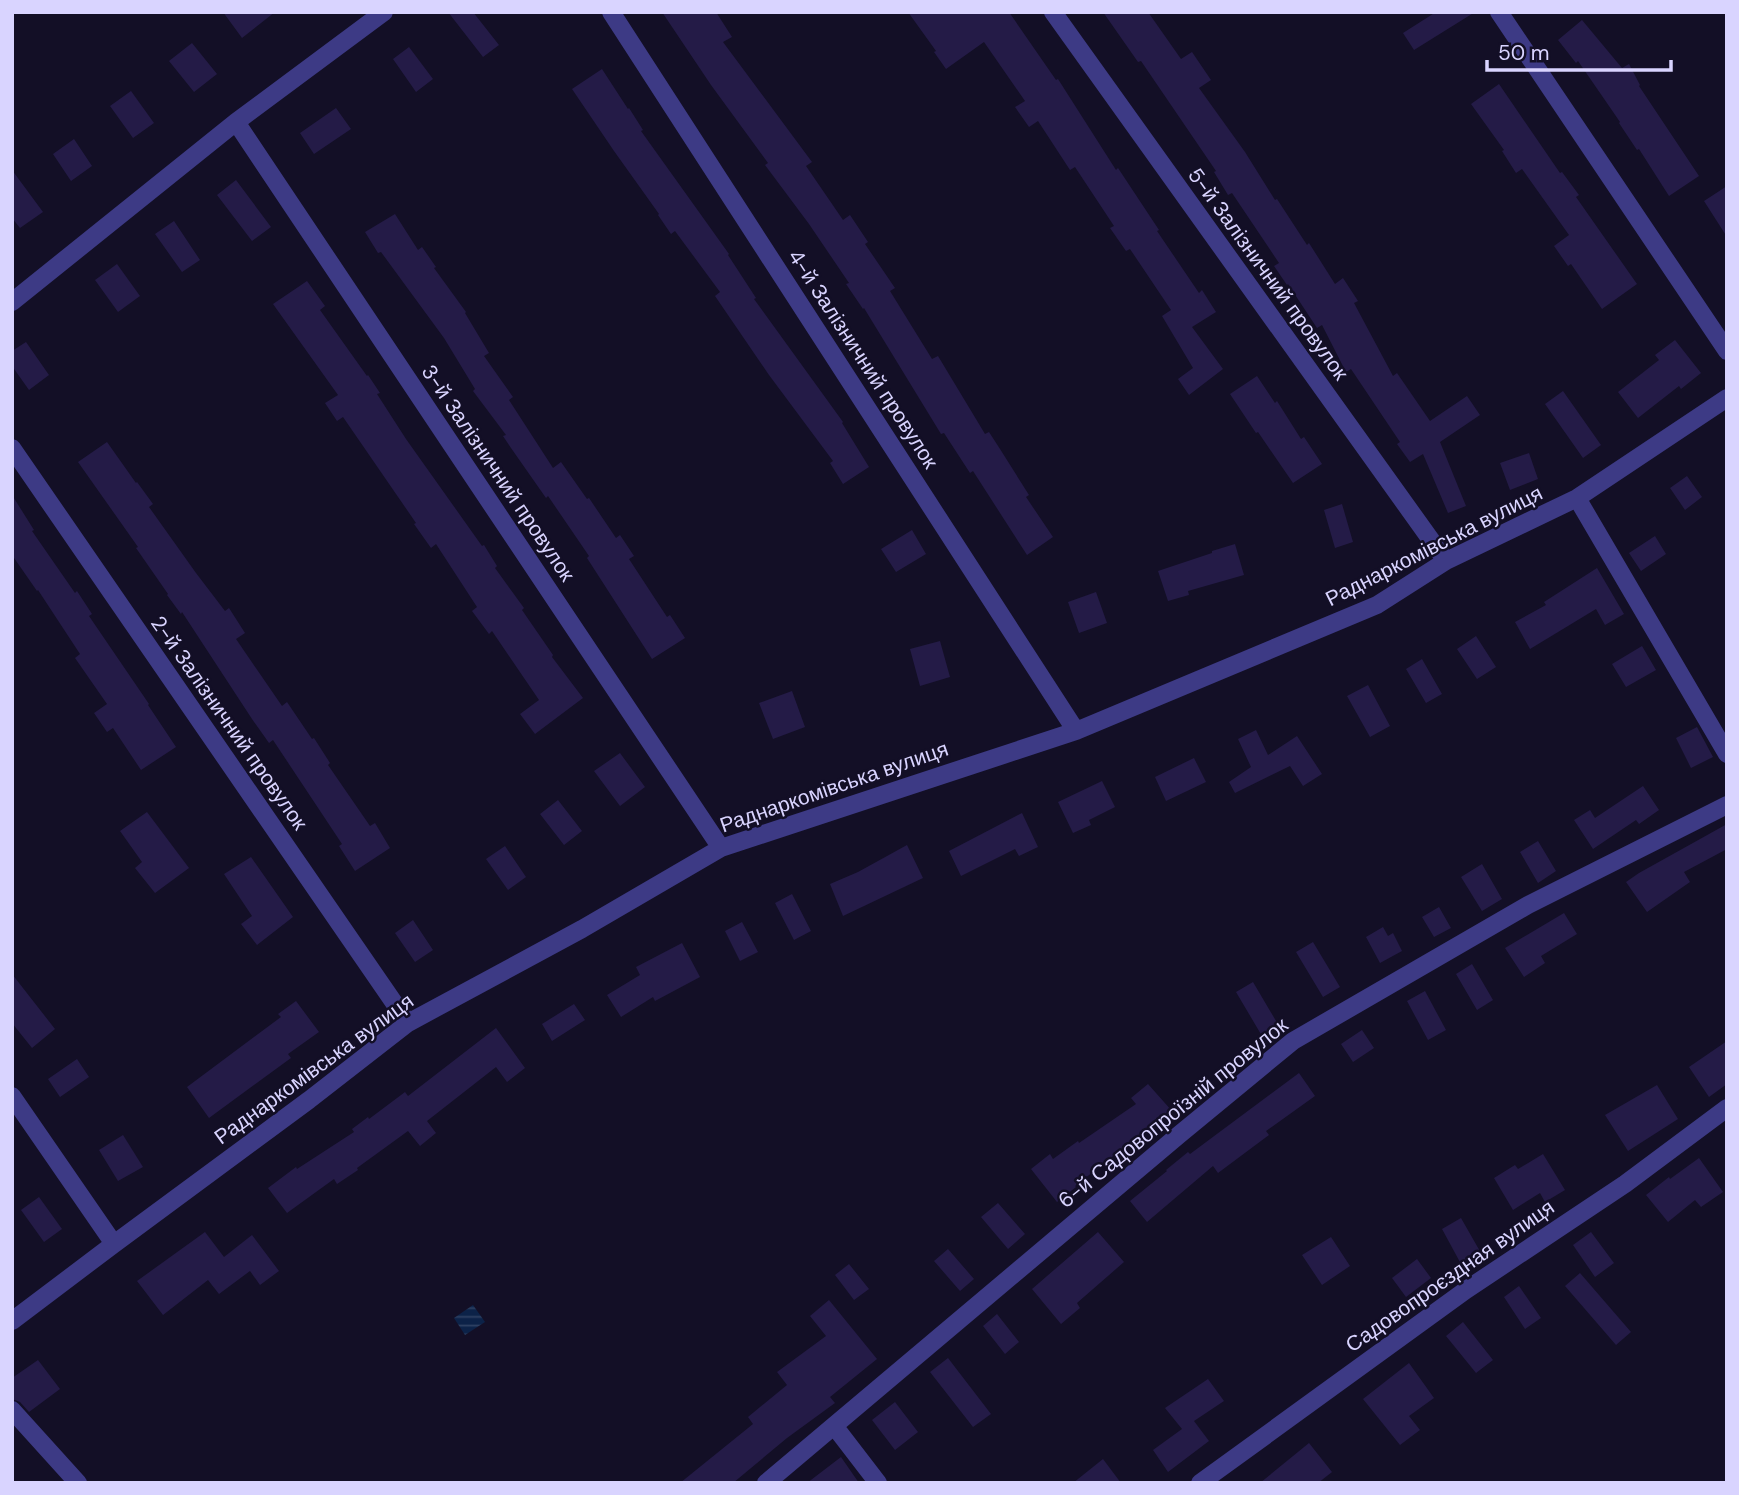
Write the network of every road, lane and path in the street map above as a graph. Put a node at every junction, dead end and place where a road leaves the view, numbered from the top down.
1 (384, 12) edge
2 (611, 12) edge
3 (1053, 12) edge
4 (1499, 12) edge
5 (236, 122) junction
6 (12, 302) edge
7 (1727, 351) edge
8 (1727, 398) edge
9 (12, 448) edge
10 (1577, 498) junction
11 (1446, 561) junction
12 (1076, 730) junction
13 (1727, 754) edge
14 (1727, 805) edge
15 (721, 848) junction
16 (408, 1023) junction
17 (12, 1096) edge
18 (1727, 1108) edge
19 (114, 1244) junction
20 (12, 1321) edge
21 (12, 1410) edge
22 (835, 1427) junction
23 (78, 1483) edge
24 (766, 1483) edge
25 (878, 1483) edge
26 (1200, 1483) edge

1 - 5 street
2 - 12 street, 4-й Залізничний провулок
3 - 11 street, 5-й Залізничний провулок
4 - 7 street
5 - 6 street
5 - 15 street, 3-й Залізничний провулок
8 - 10 street, Раднаркомівська вулиця
9 - 16 street, 2-й Залізничний провулок
10 - 11 street, Раднаркомівська вулиця
10 - 13 street
11 - 12 street, Раднаркомівська вулиця
12 - 15 street, Раднаркомівська вулиця
14 - 22 street, 6-й Садовопроїзній провулок
15 - 16 street, Раднаркомівська вулиця
16 - 19 street, Раднаркомівська вулиця
17 - 19 street
18 - 26 street, Садовопроєздная вулиця
19 - 20 street, Раднаркомівська вулиця
21 - 23 street
22 - 24 street, 6-й Садовопроїзній провулок
22 - 25 street

